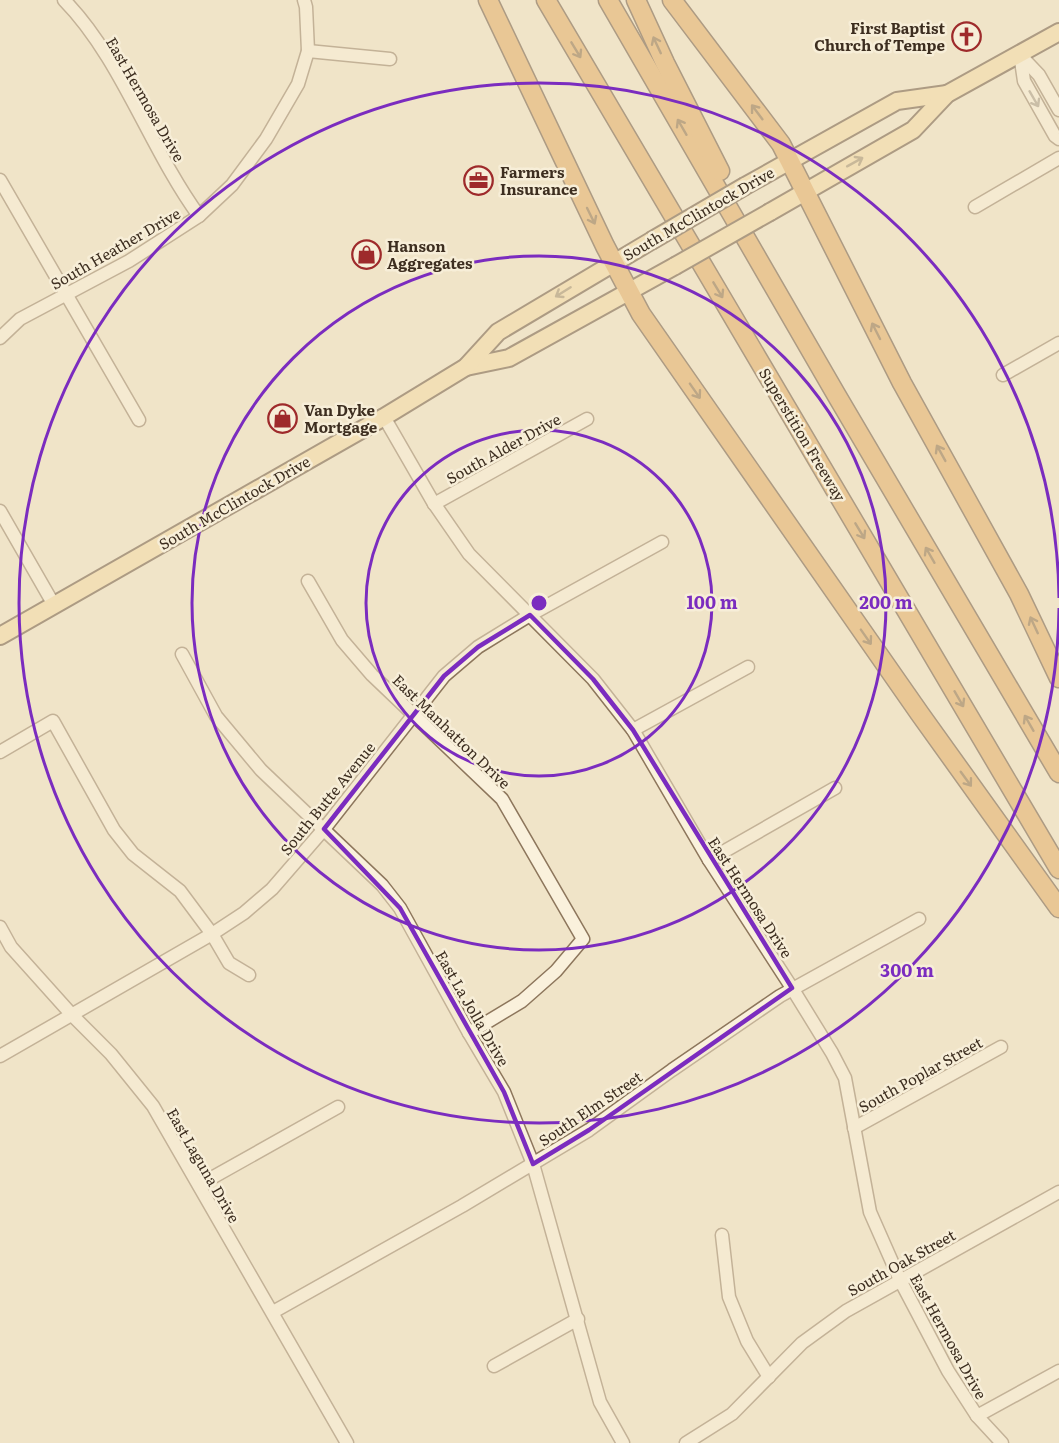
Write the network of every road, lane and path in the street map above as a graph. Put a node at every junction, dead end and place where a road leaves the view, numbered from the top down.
1 (64, 0) edge
2 (304, 0) edge
3 (488, 0) edge
4 (546, 0) edge
5 (608, 0) edge
6 (636, 0) edge
7 (672, 0) edge
8 (1059, 32) edge
9 (308, 51) junction
10 (1020, 54) junction
11 (390, 59) dead end
12 (947, 94) junction
13 (1059, 110) edge
14 (1059, 139) edge
15 (1059, 158) edge
16 (789, 161) junction
17 (0, 180) edge
18 (805, 192) junction
19 (975, 207) dead end
20 (200, 216) junction
21 (614, 261) junction
22 (629, 292) junction
23 (66, 294) junction
24 (0, 338) edge
25 (1059, 343) edge
26 (466, 367) junction
27 (1003, 375) dead end
28 (837, 396) junction
29 (384, 417) junction
30 (587, 419) dead end
31 (139, 420) dead end
32 (434, 504) junction
33 (0, 511) edge
34 (662, 542) dead end
35 (308, 581) dead end
36 (54, 605) junction
37 (530, 615) junction
38 (0, 636) edge
39 (182, 654) dead end
40 (748, 667) dead end
41 (1059, 678) edge
42 (413, 713) junction
43 (633, 730) junction
44 (0, 752) edge
45 (1059, 773) edge
46 (834, 788) dead end
47 (324, 829) junction
48 (709, 860) junction
49 (1059, 869) edge
50 (1059, 908) edge
51 (919, 919) dead end
52 (0, 927) edge
53 (212, 934) junction
54 (249, 975) dead end
55 (792, 988) junction
56 (72, 1015) junction
57 (469, 1033) junction
58 (1001, 1047) dead end
59 (0, 1056) edge
60 (338, 1107) dead end
61 (854, 1128) junction
62 (533, 1164) junction
63 (199, 1185) junction
64 (1059, 1192) edge
65 (722, 1235) dead end
66 (900, 1280) junction
67 (273, 1312) junction
68 (578, 1318) junction
69 (494, 1366) dead end
70 (1059, 1371) edge
71 (769, 1377) junction
72 (977, 1416) junction
73 (347, 1443) edge
74 (623, 1443) edge
75 (686, 1443) edge
76 (1002, 1443) edge

1 - 20 street, East Hermosa Drive
2 - 9 street, South Heather Drive
3 -> 21 highway
4 -> 49 highway, Superstition Freeway
28 -> 5 highway
28 -> 6 highway
16 -> 7 highway
8 - 10 main road, South McClintock Drive
9 - 11 street
9 - 20 street, South Heather Drive
10 - 12 main road, South McClintock Drive
10 - 13 street
10 -> 14 street
12 - 16 main road, South McClintock Drive
18 -> 12 main road, South McClintock Drive
15 - 19 street
16 - 18 highway
16 - 21 main road, South McClintock Drive, bridge
17 - 23 street
18 - 22 main road, South McClintock Drive, bridge
41 -> 18 highway
20 - 23 street, South Heather Drive
21 - 22 highway
21 -> 26 main road, South McClintock Drive
22 - 26 main road, South McClintock Drive
22 -> 50 highway
23 - 24 street, South Heather Drive
23 - 31 street
25 - 27 street
26 - 29 main road, South McClintock Drive
45 -> 28 highway
29 - 32 street, East Hermosa Drive
29 - 36 main road, South McClintock Drive
30 - 32 street, South Alder Drive
32 - 37 street, East Hermosa Drive
33 - 36 street
34 - 37 street, South Butte Avenue
35 - 42 street, East Manhatton Drive
36 - 38 main road, South McClintock Drive
37 - 42 street, South Butte Avenue
37 - 43 street, East Hermosa Drive
39 - 47 street, East La Jolla Drive
40 - 43 street
42 - 47 street, South Butte Avenue
42 - 57 street, East Manhatton Drive
43 - 48 street, East Hermosa Drive
44 - 53 street
46 - 48 street
47 - 53 street, South Butte Avenue
47 - 57 street, East La Jolla Drive
48 - 55 street, East Hermosa Drive
51 - 55 street, South Elm Street
52 - 56 street, East Laguna Drive
53 - 54 street
53 - 56 street, South Butte Avenue
55 - 61 street, East Hermosa Drive
55 - 62 street, South Elm Street
56 - 59 street, South Butte Avenue
56 - 63 street, East Laguna Drive
57 - 62 street, East La Jolla Drive
58 - 61 street, South Poplar Street
60 - 63 street
61 - 66 street, East Hermosa Drive
62 - 67 street, South Elm Street
62 - 68 street, East La Jolla Drive
63 - 67 street, East Laguna Drive
64 - 66 street, South Oak Street
65 - 71 street
66 - 71 street, South Oak Street
66 - 72 street, East Hermosa Drive
67 - 73 street, East Laguna Drive
68 - 69 street
68 - 74 street, East La Jolla Drive
70 - 72 street
71 - 75 street, South Oak Street
72 - 76 street, East Hermosa Drive

